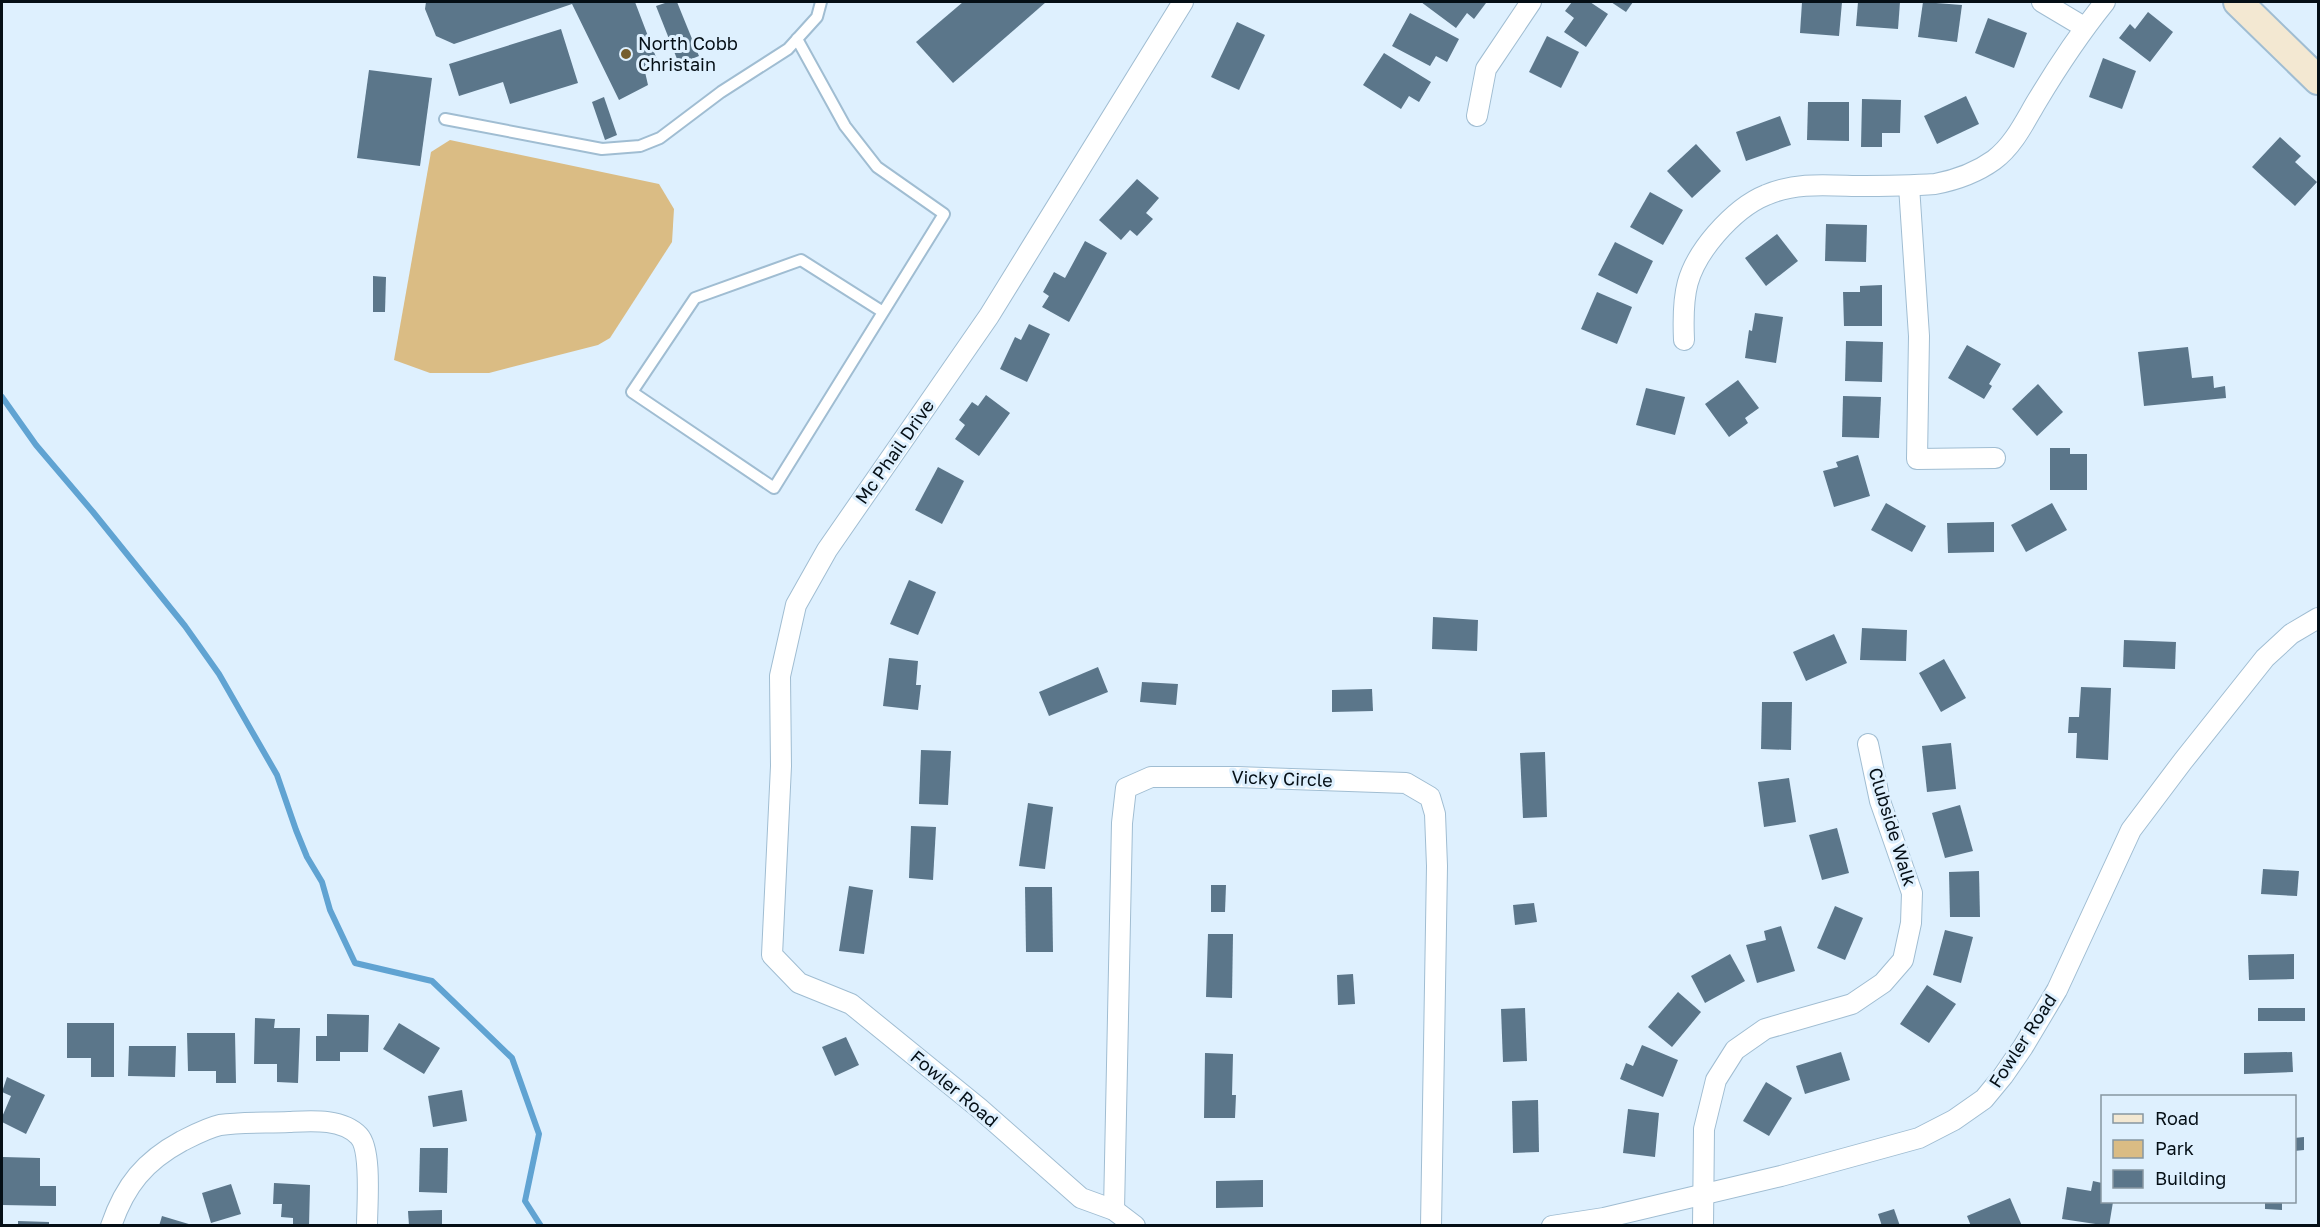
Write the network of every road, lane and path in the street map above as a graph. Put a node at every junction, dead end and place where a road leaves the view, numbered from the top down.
1 (821, 2) edge
2 (1183, 2) edge
3 (1531, 2) edge
4 (2042, 2) edge
5 (2105, 2) edge
6 (2238, 2) edge
7 (2084, 27) junction
8 (797, 39) junction
9 (2319, 80) edge
10 (1477, 116) dead end
11 (445, 119) dead end
12 (1909, 186) junction
13 (883, 312) junction
14 (1684, 340) dead end
15 (1995, 458) dead end
16 (2319, 618) edge
17 (1868, 744) dead end
18 (772, 955) joint
19 (1705, 1194) junction
20 (1114, 1210) junction
21 (111, 1226) edge
22 (367, 1226) edge
23 (1135, 1226) edge
24 (1431, 1226) edge
25 (1552, 1226) edge
26 (1703, 1226) edge

1 - 8 lane
2 - 18 street, Mc Phail Drive
3 - 10 street
4 - 7 street
5 - 7 street
6 - 9 main road
7 - 12 street
8 - 11 lane
8 - 13 lane
12 - 14 street
12 - 15 street
13 - 13 lane
16 - 19 street, Fowler Road
17 - 19 street, Clubside Walk
18 - 20 street, Fowler Road
19 - 25 street, Fowler Road
19 - 26 street, Clubside Walk
20 - 23 street, Fowler Road
20 - 24 street, Vicky Circle
21 - 22 street

